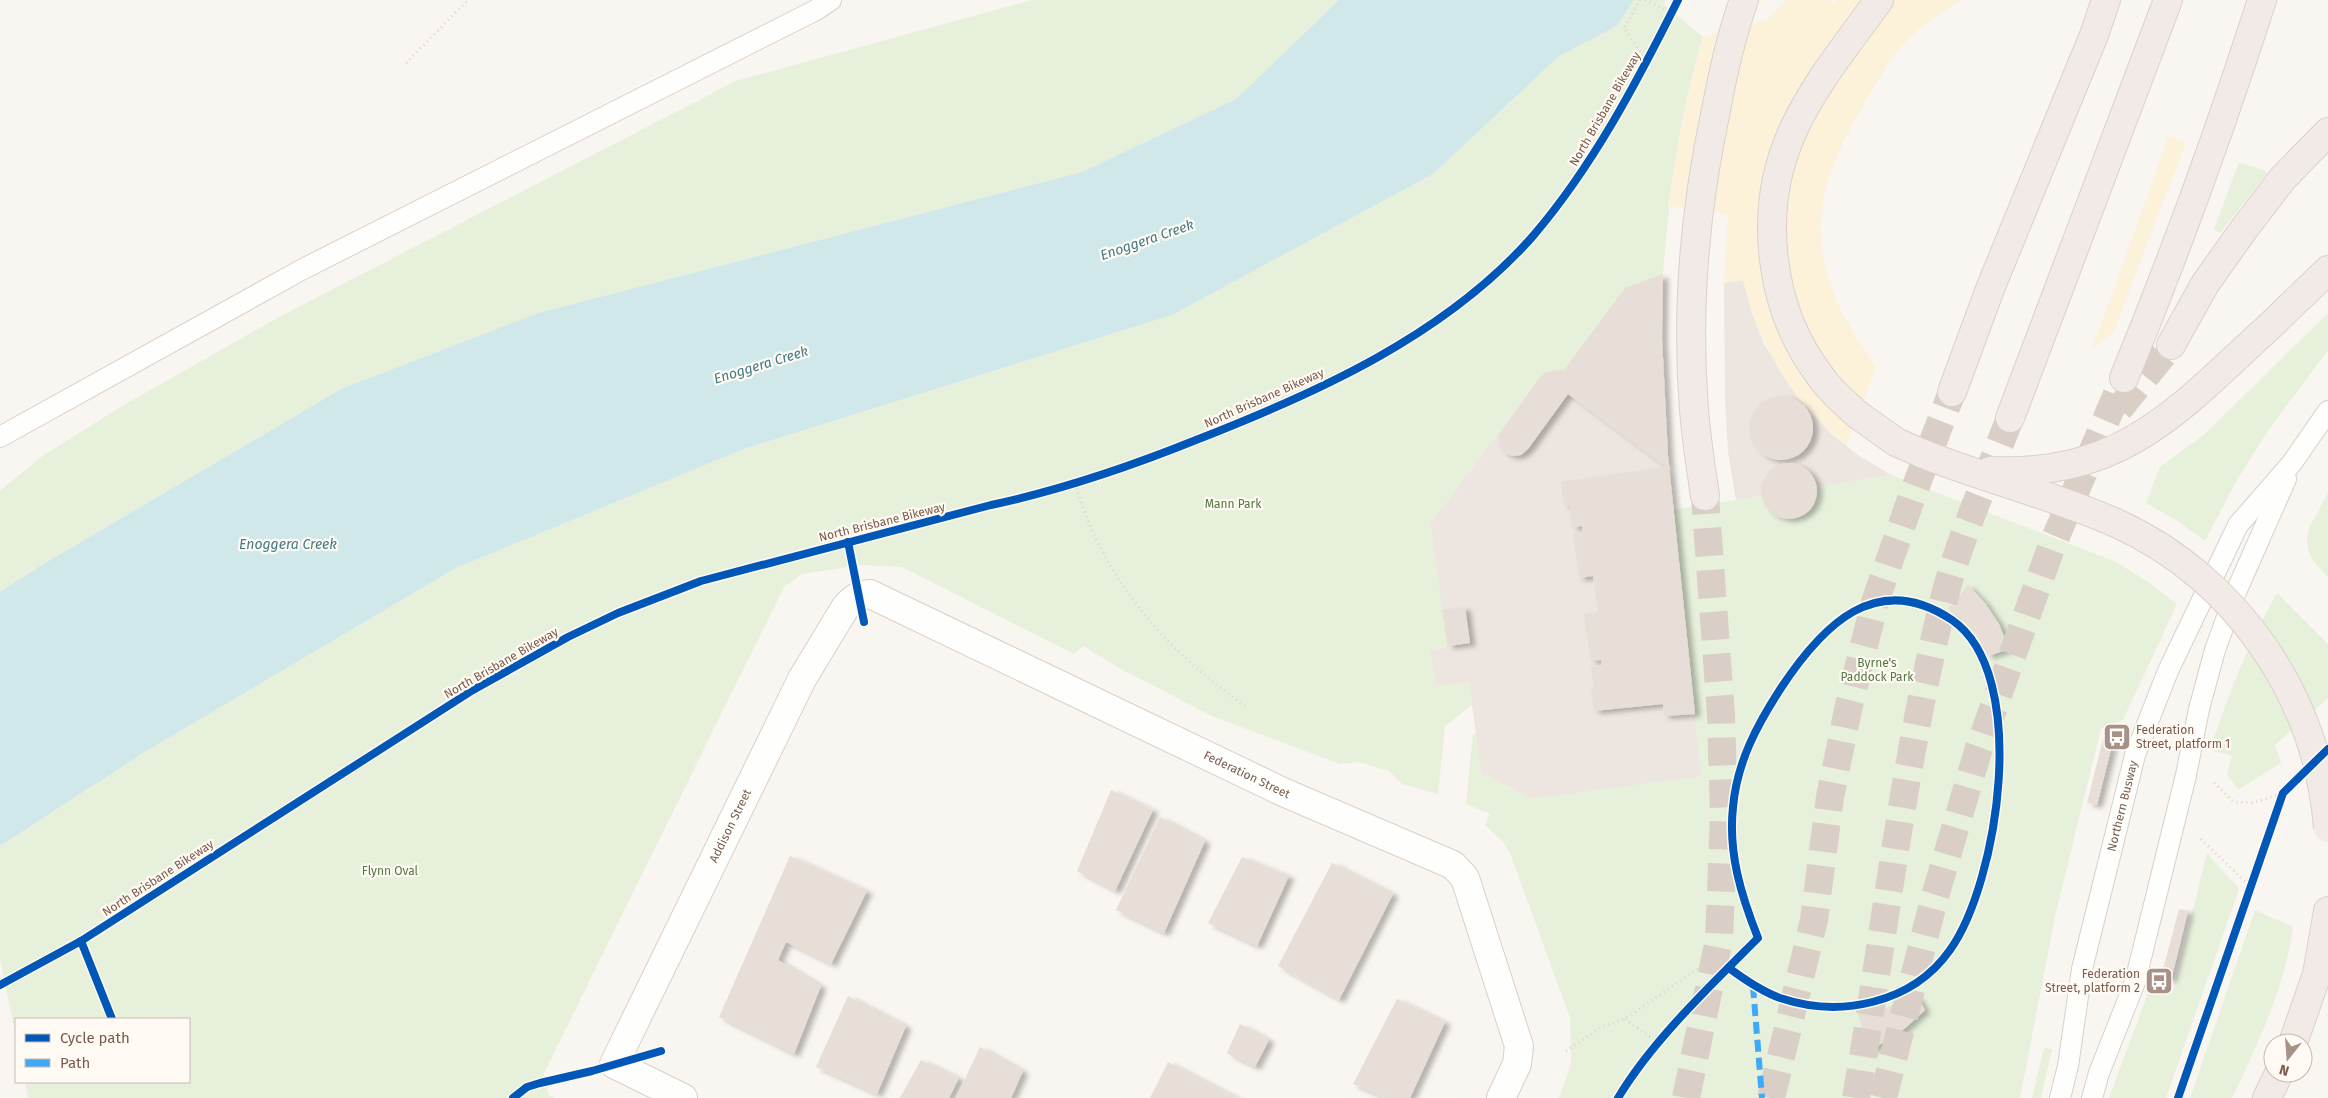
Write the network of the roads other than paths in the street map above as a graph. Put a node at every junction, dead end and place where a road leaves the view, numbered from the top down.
1 (831, 0) edge
2 (1744, 0) edge
3 (1879, 0) edge
4 (2106, 0) edge
5 (2168, 0) edge
6 (2262, 0) edge
7 (2328, 132) edge
8 (2328, 270) edge
9 (2172, 345) tunnel mouth
10 (2124, 378) tunnel mouth
11 (1952, 392) tunnel mouth
12 (2328, 411) edge
13 (2010, 418) tunnel mouth
14 (0, 437) edge
15 (1941, 462) junction
16 (2292, 463) junction
17 (1705, 496) tunnel mouth
18 (860, 595) joint
19 (2328, 828) edge
20 (2327, 922) edge
21 (2297, 1033) edge
22 (2274, 1083) edge
23 (683, 1098) edge
24 (1501, 1098) edge
25 (2060, 1098) edge
26 (2092, 1098) edge
27 (2267, 1098) edge

1 - 14 lane
2 - 17 highway
3 - 15 highway, bridge
4 - 11 highway
5 - 13 highway
6 - 10 highway
7 - 9 highway
8 - 15 highway, bridge
12 - 16 lane, Northern Busway
15 - 19 highway, bridge
16 - 25 lane, Northern Busway
16 - 26 lane, Northern Busway
18 - 23 street, Addison Street
18 - 24 street, Federation Street
20 - 21 highway
22 - 27 highway

